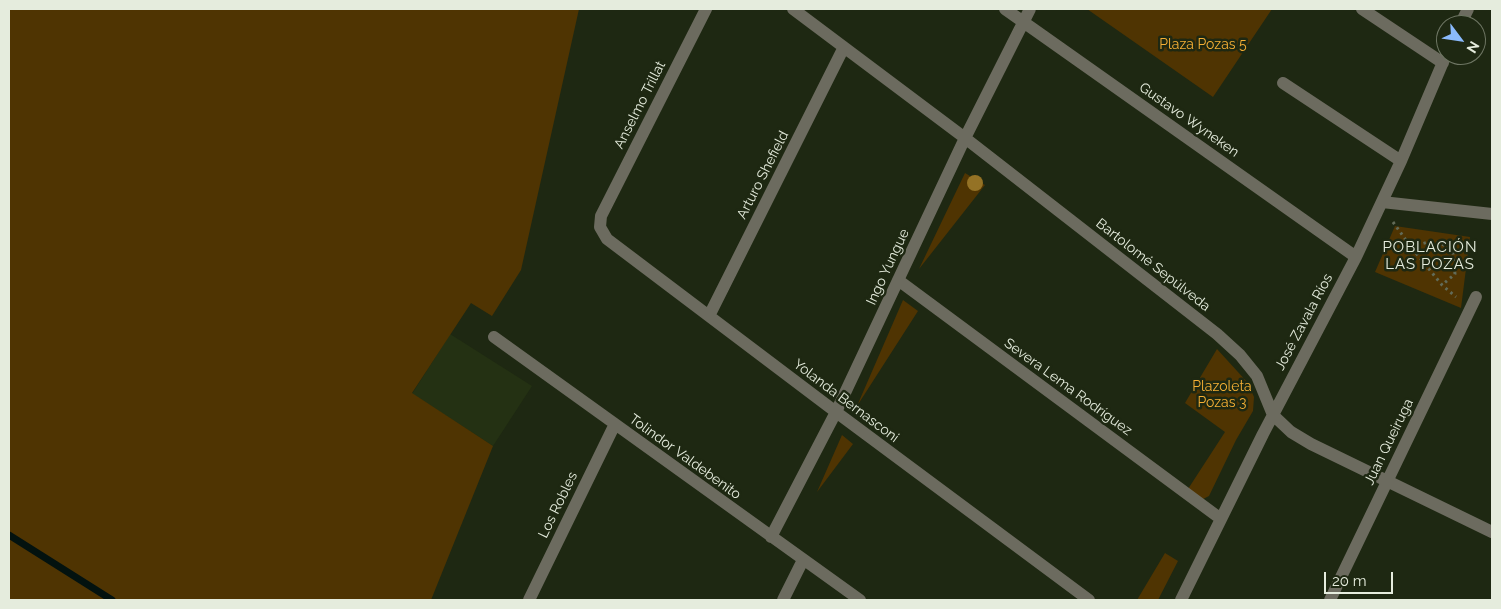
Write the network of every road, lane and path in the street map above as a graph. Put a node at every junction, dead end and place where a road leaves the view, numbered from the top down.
1 (706, 9) edge
2 (793, 9) edge
3 (1005, 9) edge
4 (1030, 9) edge
5 (1362, 9) edge
6 (1024, 22) junction
7 (844, 47) junction
8 (1436, 54) edge
9 (1441, 65) edge
10 (1283, 83) dead end
11 (965, 138) junction
12 (1401, 161) junction
13 (1382, 202) junction
14 (1492, 214) edge
15 (601, 216) joint
16 (1411, 247) junction
17 (1356, 257) junction
18 (898, 280) junction
19 (1442, 285) junction
20 (1473, 303) joint
21 (709, 316) junction
22 (494, 337) dead end
23 (836, 412) junction
24 (1273, 415) junction
25 (615, 424) junction
26 (1387, 481) junction
27 (1221, 519) junction
28 (1492, 532) edge
29 (771, 538) junction
30 (803, 560) junction
31 (529, 600) edge
32 (783, 600) edge
33 (860, 600) edge
34 (1089, 600) edge
35 (1181, 600) edge
36 (1330, 600) edge

1 - 15 street, Anselmo Trillat
2 - 7 street, Bartolomé Sepúlveda
3 - 6 street, Gustavo Wyneken
4 - 6 street, Ingo Yungue
5 - 8 street
6 - 11 street, Ingo Yungue
6 - 17 street, Gustavo Wyneken
7 - 11 street, Bartolomé Sepúlveda
7 - 21 street, Arturo Shefield
9 - 12 street, José Zavala Ríos
10 - 12 street
11 - 18 street, Ingo Yungue
11 - 24 street, Bartolomé Sepúlveda
12 - 13 street, José Zavala Ríos
13 - 14 street
13 - 16 path
13 - 17 street, José Zavala Ríos
15 - 21 street, Yolanda Bernasconi
16 - 19 path
16 - 19 path
17 - 24 street, José Zavala Ríos
18 - 23 street, Ingo Yungue
18 - 27 street, Severa Lema Rodríguez
19 - 20 path
20 - 26 street, Juan Queiruga
21 - 23 street, Yolanda Bernasconi
22 - 25 street, Tolindor Valdebenito
23 - 29 street, Ingo Yungue
23 - 34 street, Yolanda Bernasconi
24 - 26 street, Bartolomé Sepúlveda
24 - 27 street, José Zavala Ríos
25 - 29 street, Tolindor Valdebenito
25 - 31 street, Los Robles
26 - 28 street, Bartolomé Sepúlveda
26 - 36 street, Juan Queiruga
27 - 35 street, José Zavala Ríos
29 - 30 street, Tolindor Valdebenito
30 - 32 street
30 - 33 street, Tolindor Valdebenito

